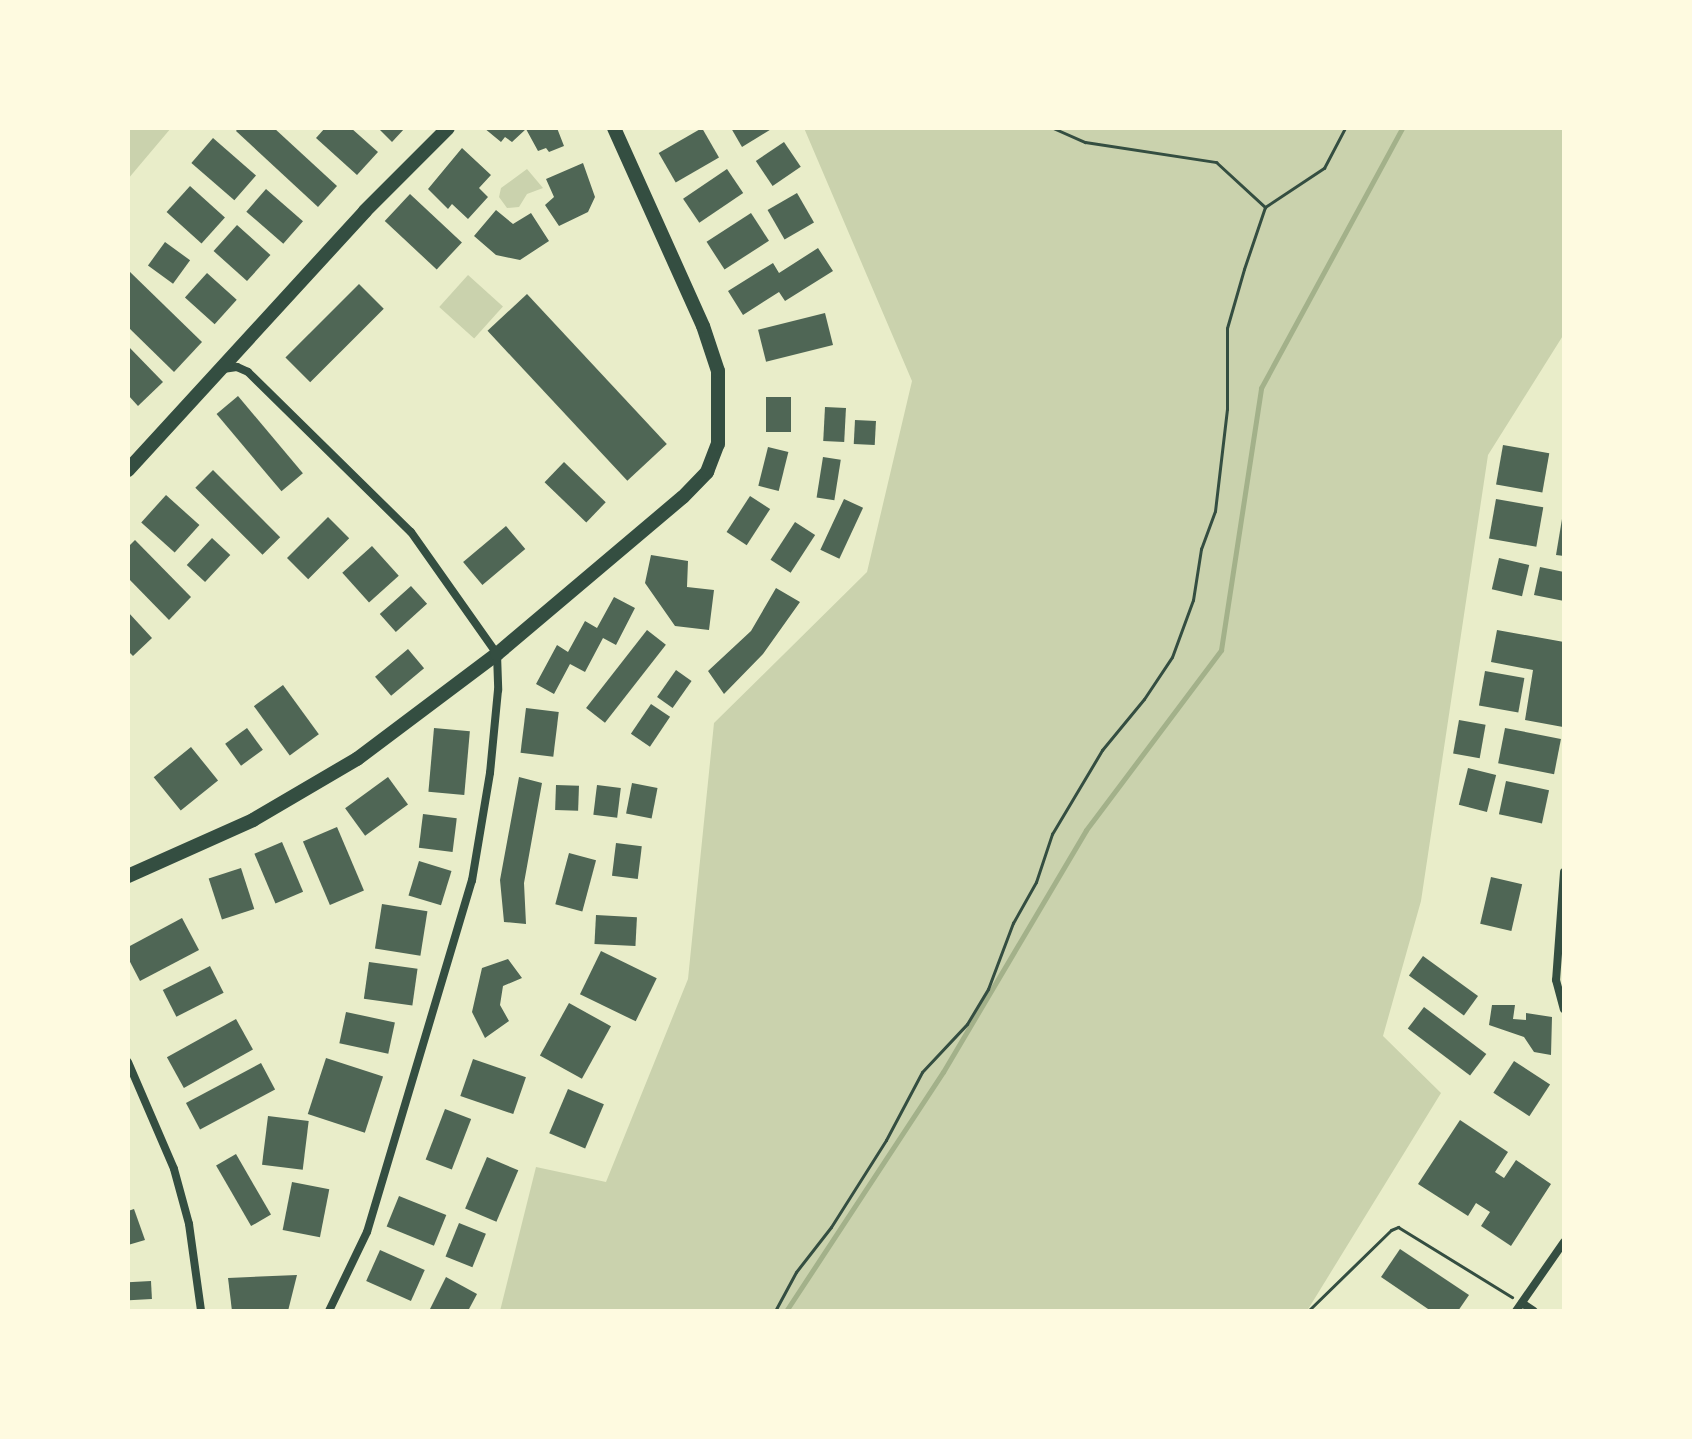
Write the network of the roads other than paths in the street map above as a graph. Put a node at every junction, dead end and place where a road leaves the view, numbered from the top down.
1 (448, 128) edge
2 (614, 128) edge
3 (223, 369) junction
4 (128, 470) edge
5 (497, 654) junction
6 (1564, 872) edge
7 (128, 876) edge
8 (1564, 1009) edge
9 (128, 1062) edge
10 (1564, 1242) edge
11 (1519, 1307) edge
12 (201, 1311) edge
13 (329, 1311) edge
14 (1534, 1311) edge

1 - 3 main road
2 - 5 main road
3 - 4 main road
3 - 5 street
5 - 7 main road
5 - 13 street
6 - 8 street
9 - 12 street
10 - 11 street
11 - 14 street

